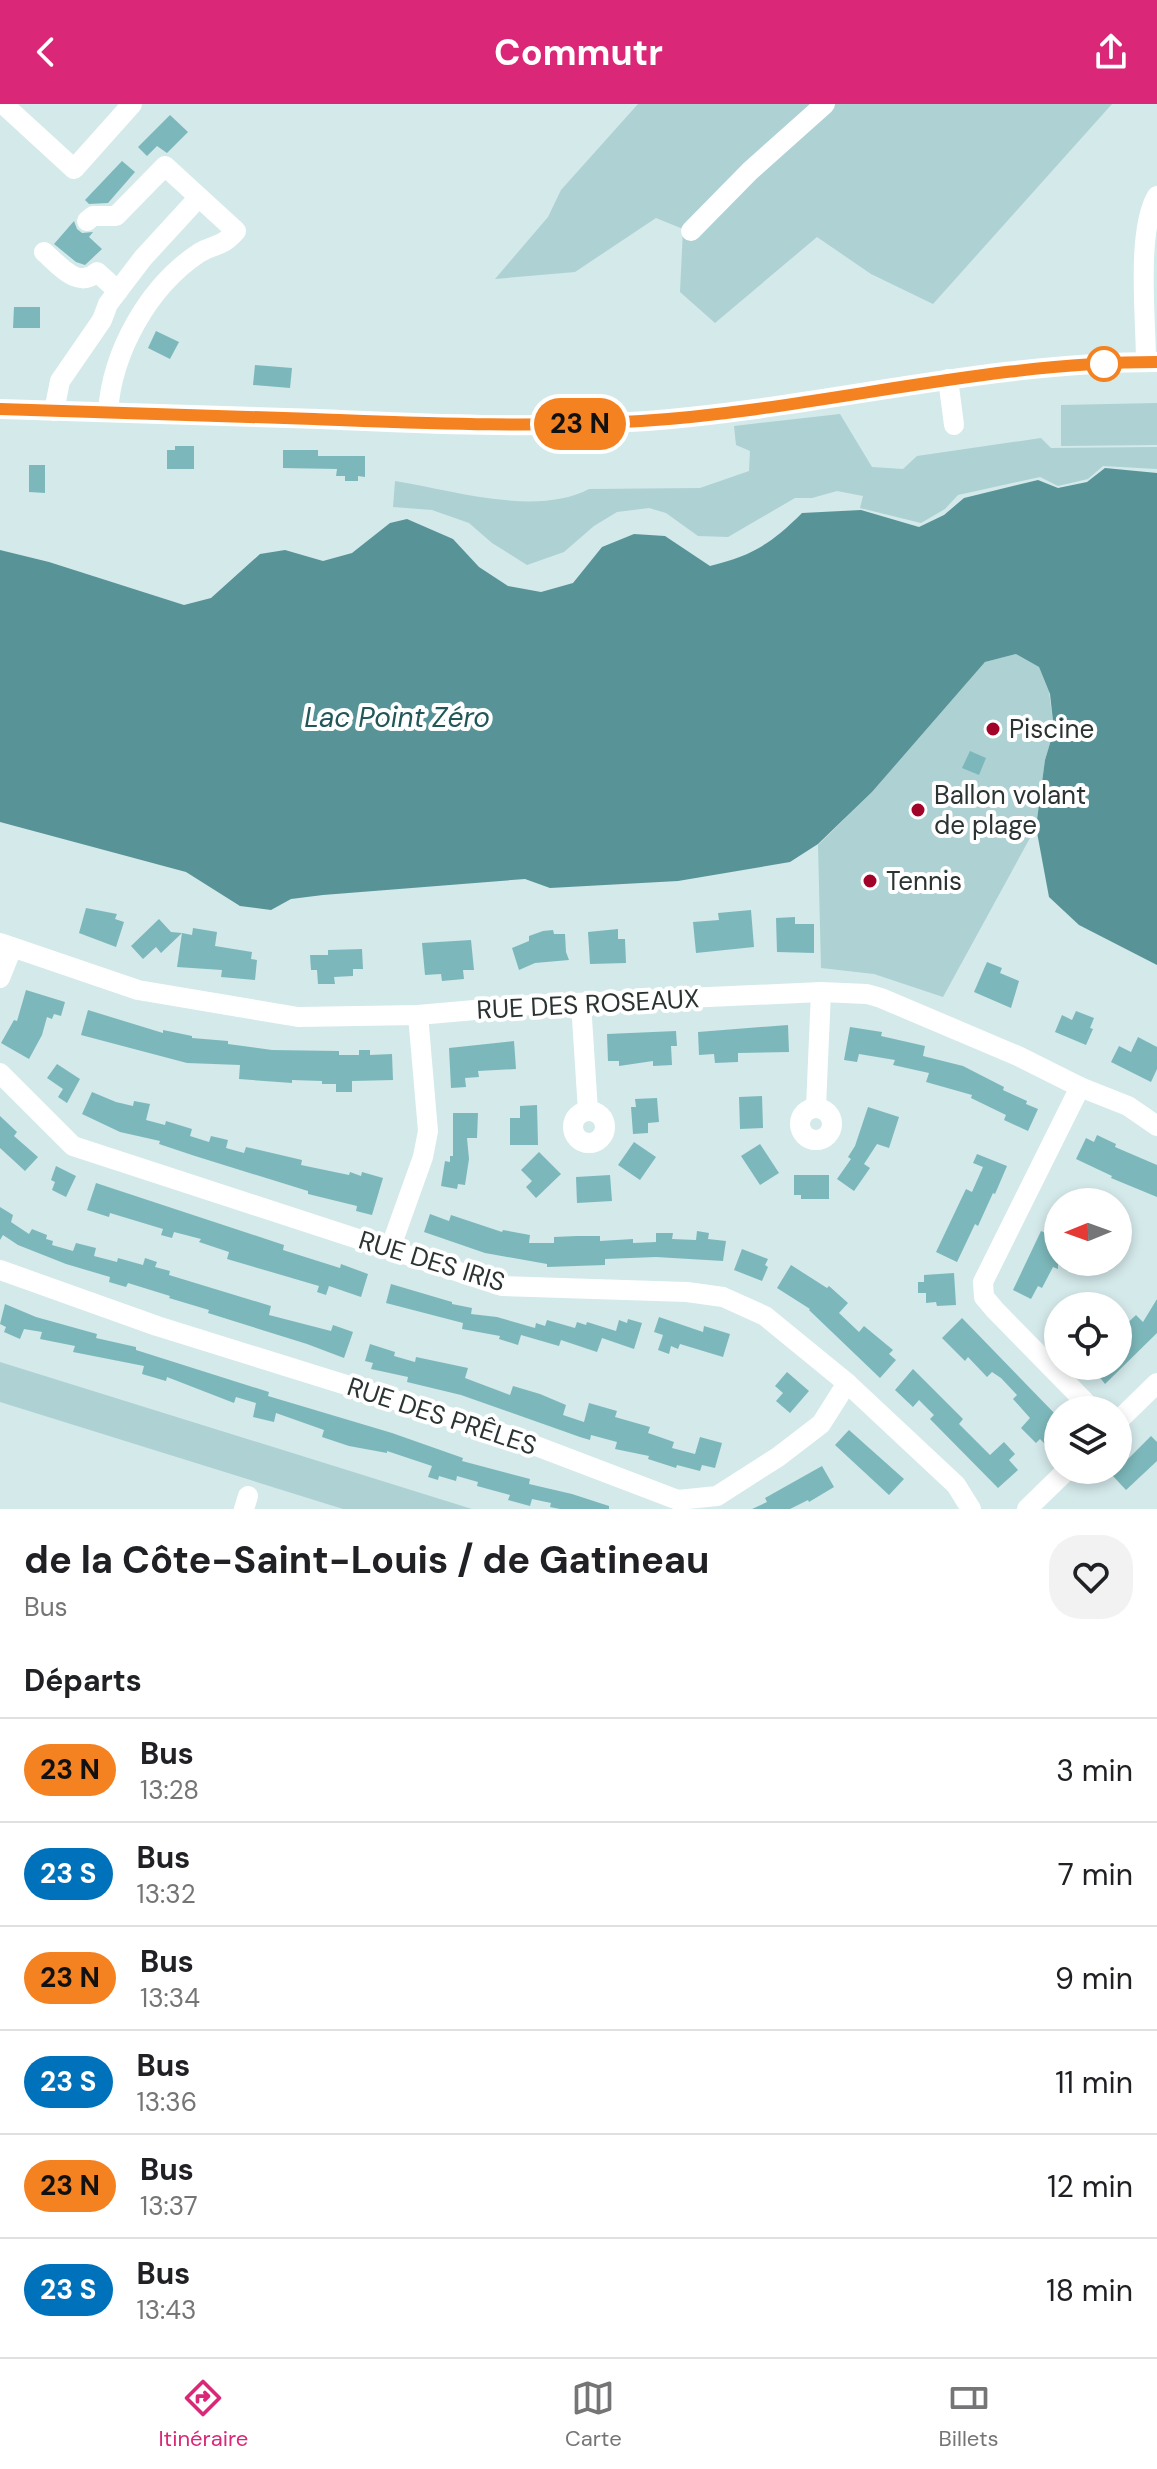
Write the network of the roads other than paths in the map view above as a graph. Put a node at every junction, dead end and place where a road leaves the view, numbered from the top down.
1 (3, 104) edge
2 (132, 104) edge
3 (825, 104) edge
4 (1157, 196) edge
5 (199, 197) junction
6 (87, 221) dead end
7 (691, 231) dead end
8 (44, 252) dead end
9 (118, 291) junction
10 (1152, 362) edge
11 (948, 379) junction
12 (0, 409) edge
13 (54, 411) junction
14 (108, 412) junction
15 (954, 425) dead end
16 (6, 945) edge
17 (0, 978) edge
18 (821, 992) junction
19 (581, 1003) junction
20 (418, 1015) junction
21 (0, 1073) edge
22 (1080, 1087) junction
23 (816, 1107) dead end
24 (588, 1111) dead end
25 (1157, 1126) edge
26 (390, 1249) junction
27 (0, 1270) edge
28 (847, 1383) junction
29 (1157, 1383) edge
30 (1079, 1396) edge
31 (1132, 1407) edge
32 (1053, 1484) edge
33 (971, 1509) edge
34 (1027, 1509) edge

1 - 2 street
3 - 7 street
4 - 10 street
5 - 6 street
5 - 9 street
5 - 14 street
8 - 9 street
9 - 13 street
10 - 11 street
11 - 14 street
11 - 15 street
12 - 13 street
13 - 14 street
16 - 17 street
16 - 20 street, RUE DES ROSEAUX
18 - 19 street, RUE DES ROSEAUX
18 - 22 street, RUE DES ROSEAUX
18 - 23 street
19 - 20 street, RUE DES ROSEAUX
19 - 24 street
20 - 26 street
21 - 26 street, RUE DES IRIS
22 - 25 street, RUE DES ROSEAUX
22 - 30 street
26 - 28 street, RUE DES IRIS
27 - 28 street, RUE DES PRÊLES
28 - 33 street, RUE DES IRIS
29 - 31 street
32 - 34 street

